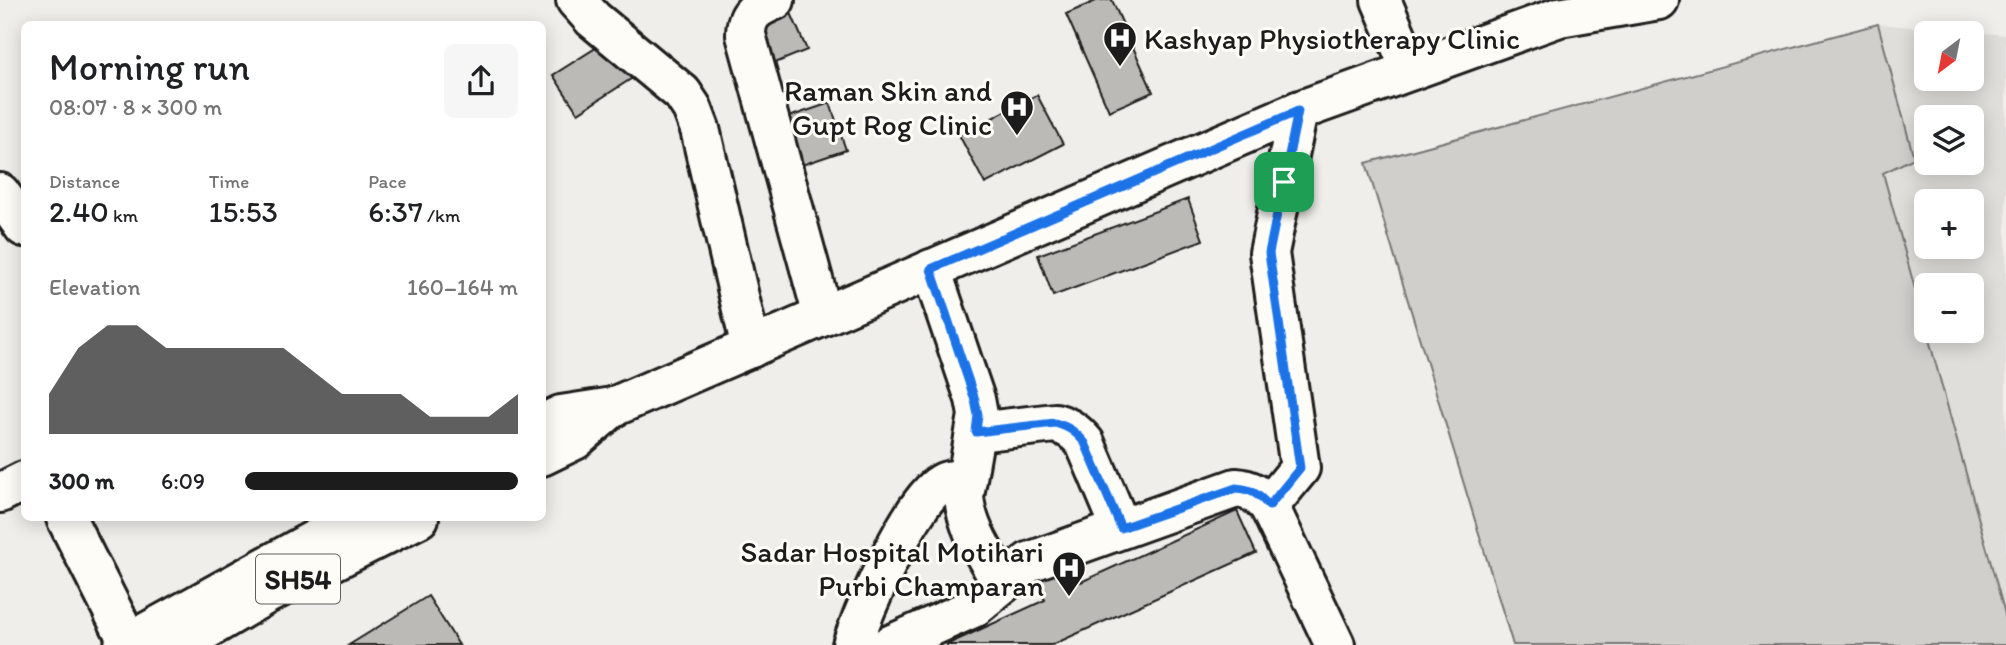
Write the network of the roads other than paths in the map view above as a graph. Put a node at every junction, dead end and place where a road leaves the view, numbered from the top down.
1 (576, 0) edge
2 (775, 0) edge
3 (1381, 0) edge
4 (1659, 0) edge
5 (1552, 9) edge
6 (1411, 70) junction
7 (1298, 111) junction
8 (0, 192) edge
9 (21, 223) edge
10 (931, 269) junction
11 (823, 316) junction
12 (751, 348) junction
13 (613, 407) junction
14 (546, 422) edge
15 (976, 432) junction
16 (546, 454) edge
17 (967, 479) junction
18 (21, 482) edge
19 (0, 493) edge
20 (1269, 506) junction
21 (67, 521) edge
22 (349, 521) edge
23 (413, 521) edge
24 (1121, 528) junction
25 (1002, 584) junction
26 (126, 644) edge
27 (180, 645) edge
28 (852, 645) edge
29 (890, 645) edge
30 (1335, 645) edge

1 - 12 main road
2 - 11 main road
3 - 6 main road
4 - 5 main road
5 - 6 main road
6 - 7 main road
7 - 10 main road
7 - 20 main road
8 - 9 main road
10 - 11 main road
10 - 15 main road
11 - 12 main road
12 - 13 main road
13 - 14 main road
13 - 16 main road
15 - 17 main road
15 - 24 main road
17 - 25 main road
17 - 28 main road
18 - 19 main road
20 - 24 main road
20 - 30 main road
21 - 26 main road
22 - 26 main road, SH54
23 - 27 main road, SH54
24 - 25 main road
25 - 29 main road

